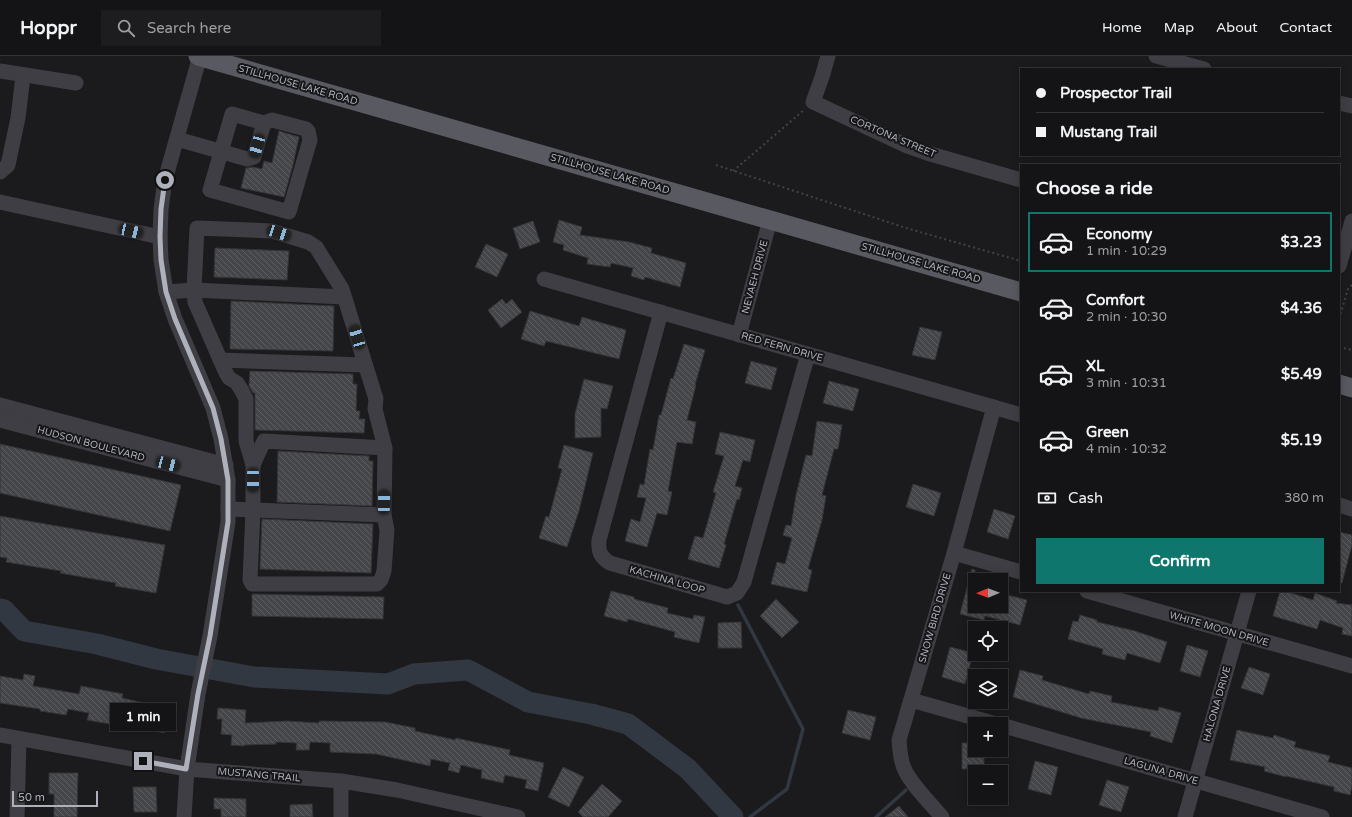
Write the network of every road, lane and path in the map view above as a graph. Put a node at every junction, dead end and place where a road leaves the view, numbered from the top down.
1 (200, 56) edge
2 (828, 56) edge
3 (1156, 56) edge
4 (1200, 68) edge
5 (0, 72) edge
6 (23, 76) junction
7 (76, 83) dead end
8 (813, 102) junction
9 (1340, 103) edge
10 (1352, 106) edge
11 (264, 123) junction
12 (177, 139) junction
13 (221, 152) junction
14 (716, 165) dead end
15 (733, 171) junction
16 (0, 172) edge
17 (1020, 180) edge
18 (0, 202) edge
19 (770, 220) junction
20 (1352, 221) edge
21 (160, 237) junction
22 (1020, 261) edge
23 (1340, 262) edge
24 (1340, 265) edge
25 (1352, 268) edge
26 (544, 279) dead end
27 (1352, 285) edge
28 (194, 290) junction
29 (166, 292) junction
30 (1020, 292) edge
31 (344, 297) junction
32 (661, 312) junction
33 (1340, 316) edge
34 (739, 335) junction
35 (1340, 347) edge
36 (1352, 350) edge
37 (808, 354) junction
38 (220, 360) junction
39 (365, 365) junction
40 (1340, 384) edge
41 (1352, 388) edge
42 (0, 404) edge
43 (994, 407) junction
44 (1020, 415) edge
45 (0, 420) edge
46 (385, 448) junction
47 (226, 465) junction
48 (253, 465) junction
49 (228, 480) junction
50 (1340, 505) edge
51 (228, 509) junction
52 (1352, 509) edge
53 (254, 510) junction
54 (384, 515) junction
55 (954, 553) junction
56 (1020, 572) edge
57 (1090, 592) edge
58 (1249, 592) edge
59 (1237, 634) junction
60 (1352, 666) edge
61 (911, 700) junction
62 (971, 717) edge
63 (1008, 728) edge
64 (0, 735) edge
65 (19, 739) junction
66 (186, 769) junction
67 (1195, 781) junction
68 (341, 782) junction
69 (17, 817) edge
70 (184, 817) edge
71 (340, 817) edge
72 (518, 817) edge
73 (942, 817) edge
74 (1185, 817) edge
75 (1322, 817) edge

1 - 12 street
1 - 19 main road, STILLHOUSE LAKE ROAD
2 - 8 street
3 - 4 street
5 - 6 street
6 - 7 street
6 - 16 street
8 - 15 path
8 - 17 street, CORTONA STREET
9 - 10 street
11 - 13 street
11 - 13 street
11 - 13 street
12 - 13 street
12 - 21 street
14 - 15 path
15 - 22 path
18 - 21 street
19 - 30 main road, STILLHOUSE LAKE ROAD
19 - 34 street, NEVAEH DRIVE
20 - 23 street
21 - 29 street
24 - 25 street
26 - 32 street, RED FERN DRIVE
27 - 33 path
28 - 29 street
28 - 31 street
28 - 31 street
28 - 38 street
29 - 47 street
31 - 39 street
32 - 34 street, RED FERN DRIVE
32 - 37 street, KACHINA LOOP
34 - 37 street, RED FERN DRIVE
35 - 36 path
37 - 43 street, RED FERN DRIVE
38 - 39 street
38 - 48 street
39 - 46 street
40 - 41 main road
42 - 47 street, HUDSON BOULEVARD
43 - 44 street, RED FERN DRIVE
43 - 55 street, SNOW BIRD DRIVE
45 - 49 street, HUDSON BOULEVARD
46 - 48 street
46 - 54 street
47 - 49 street
48 - 53 street
49 - 51 street
50 - 52 street
51 - 53 street
51 - 66 street
53 - 54 street
53 - 54 street
55 - 56 street
55 - 61 street, SNOW BIRD DRIVE
57 - 59 street, WHITE MOON DRIVE
58 - 59 street, HALONA DRIVE
59 - 60 street, WHITE MOON DRIVE
59 - 67 street, HALONA DRIVE
61 - 62 street
61 - 73 street, SNOW BIRD DRIVE
63 - 67 street, LAGUNA DRIVE
64 - 65 street, MUSTANG TRAIL
65 - 66 street, MUSTANG TRAIL
65 - 69 street
66 - 68 street, MUSTANG TRAIL
66 - 70 street
67 - 74 street, HALONA DRIVE
67 - 75 street, LAGUNA DRIVE
68 - 71 street
68 - 72 street, MUSTANG TRAIL

